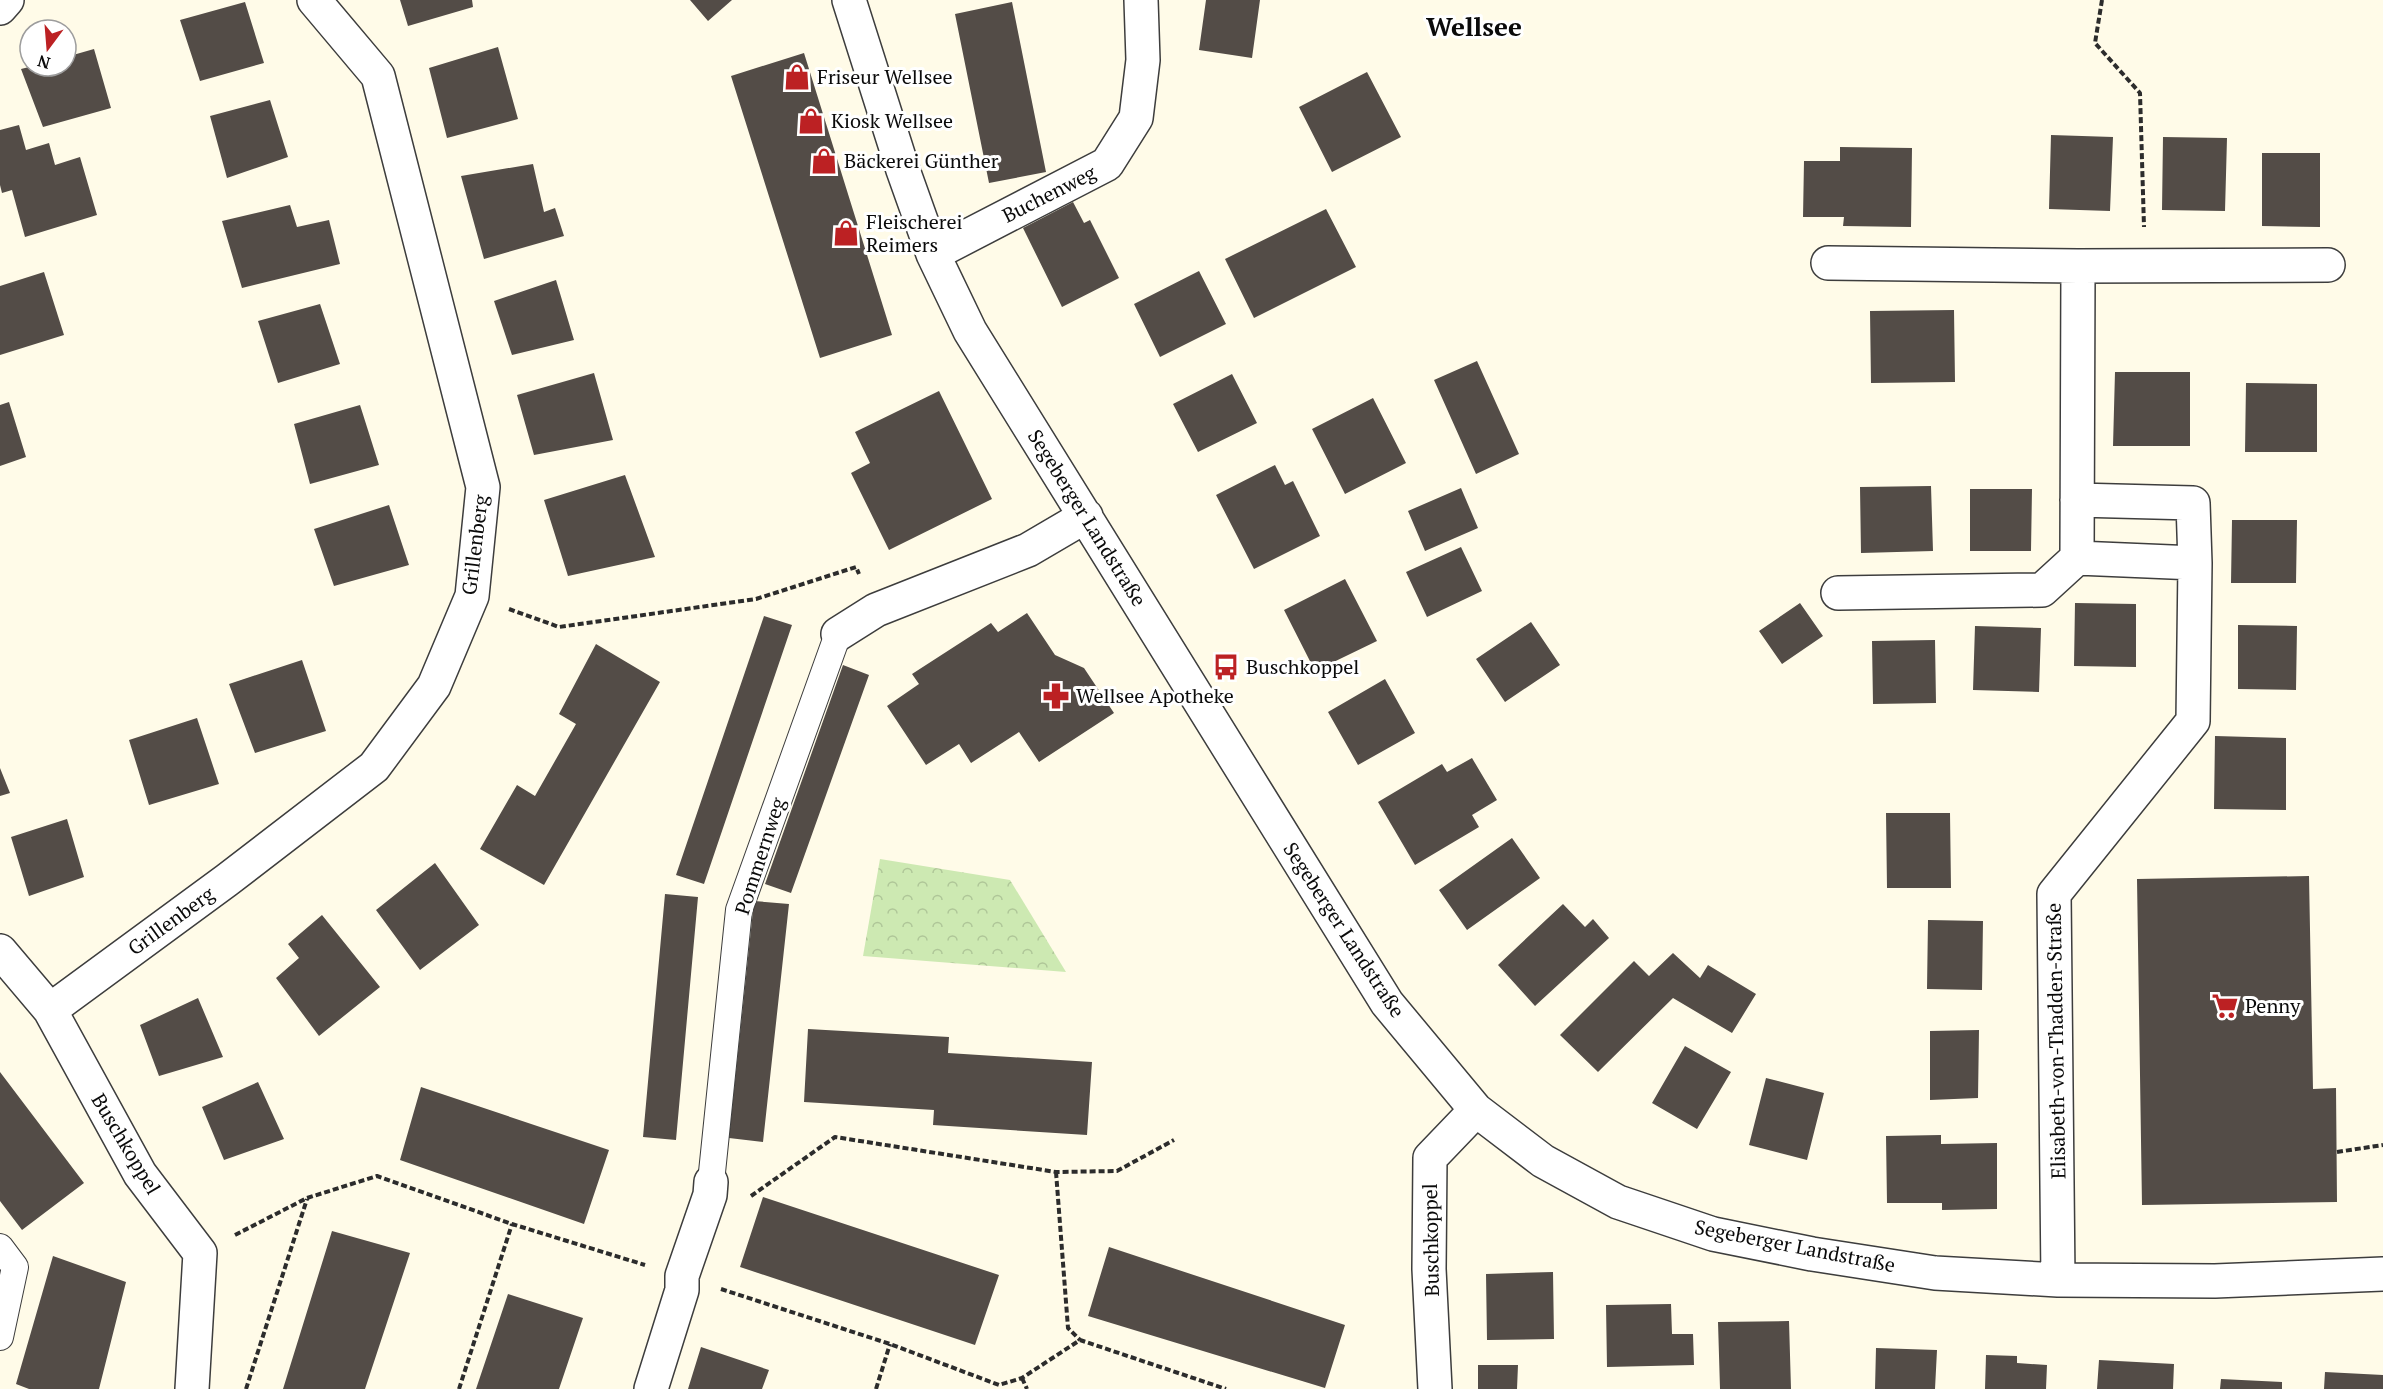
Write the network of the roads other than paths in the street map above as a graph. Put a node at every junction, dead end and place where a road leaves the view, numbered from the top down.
1 (7, 0) edge
2 (314, 0) edge
3 (849, 0) edge
4 (1142, 0) edge
5 (0, 8) edge
6 (933, 254) junction
7 (1828, 263) dead end
8 (2328, 265) dead end
9 (2078, 266) junction
10 (2077, 500) junction
11 (1086, 516) junction
12 (2077, 558) junction
13 (2195, 563) junction
14 (1838, 592) dead end
15 (838, 634) joint
16 (0, 951) edge
17 (50, 1010) junction
18 (1476, 1110) junction
19 (711, 1182) joint
20 (0, 1247) edge
21 (2383, 1274) edge
22 (2058, 1280) junction
23 (0, 1337) edge
24 (192, 1389) edge
25 (651, 1389) edge
26 (1435, 1389) edge

1 - 5 street
2 - 17 street, Grillenberg
3 - 6 street, Segeberger Landstraße
4 - 6 street, Buchenweg
6 - 11 street, Segeberger Landstraße
7 - 9 street
8 - 9 street
9 - 10 street
10 - 12 street
10 - 13 street, Elisabeth-von-Thadden-Straße
11 - 15 street, Pommernweg
11 - 18 street, Segeberger Landstraße
12 - 13 street
12 - 14 street
13 - 22 street, Elisabeth-von-Thadden-Straße
15 - 19 lane, Pommernweg
16 - 17 street, Buschkoppel
17 - 24 street, Buschkoppel
18 - 22 street, Segeberger Landstraße
18 - 26 street, Buschkoppel
19 - 25 street, Pommernweg
20 - 23 lane
21 - 22 street, Segeberger Landstraße

